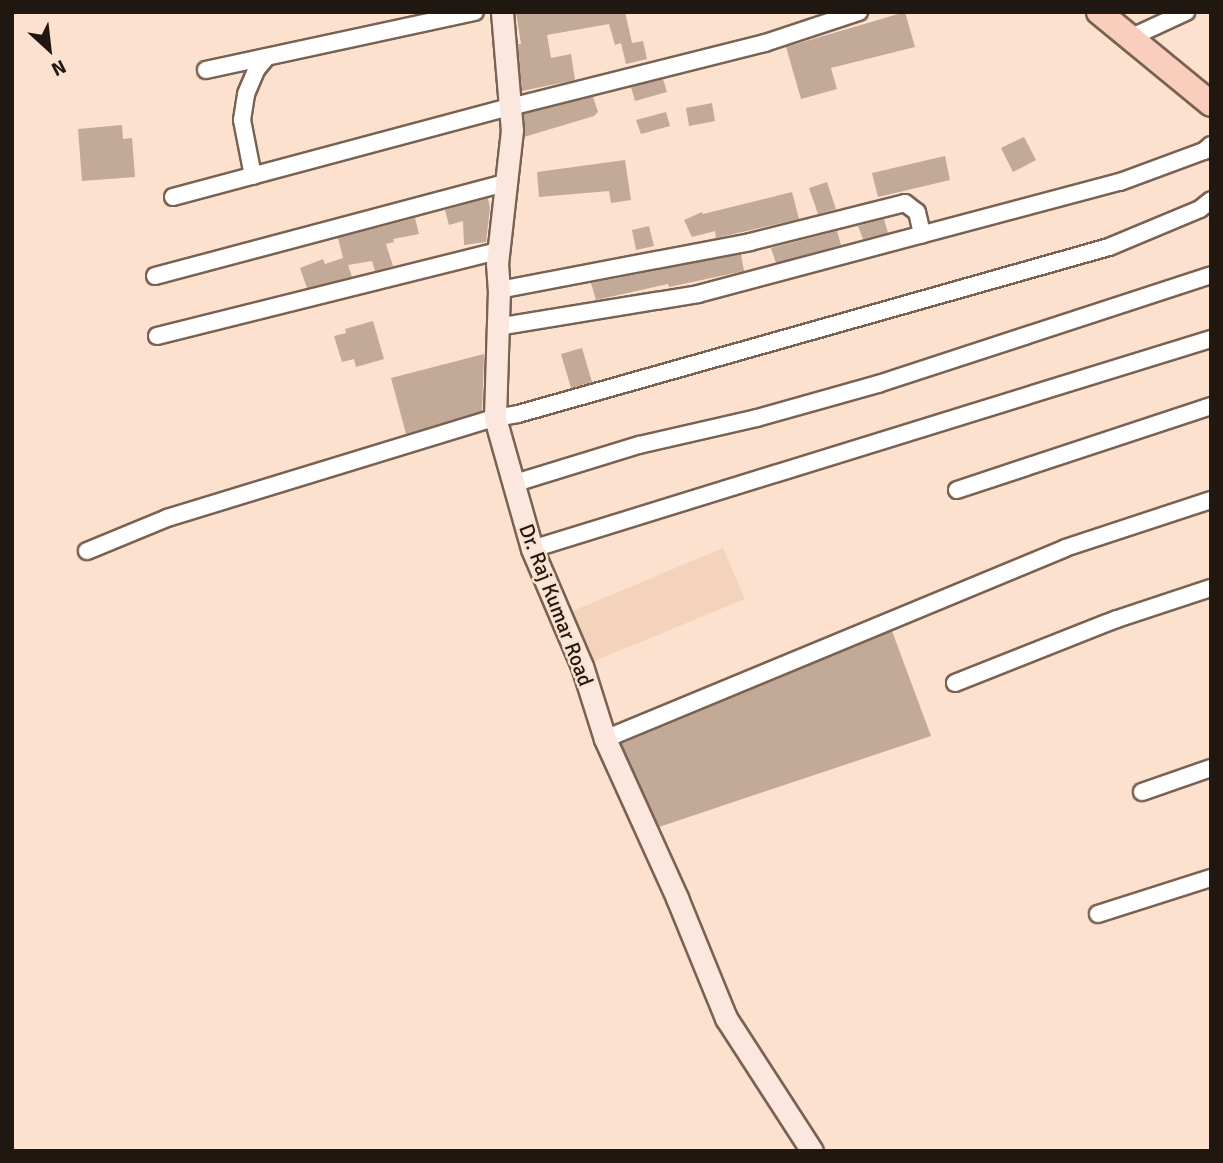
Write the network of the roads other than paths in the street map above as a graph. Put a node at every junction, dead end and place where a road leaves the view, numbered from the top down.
1 (475, 12) edge
2 (502, 12) edge
3 (859, 12) edge
4 (1099, 12) edge
5 (1186, 12) edge
6 (1130, 38) junction
7 (267, 57) junction
8 (206, 70) dead end
9 (1200, 84) edge
10 (1211, 104) edge
11 (510, 107) junction
12 (1211, 145) edge
13 (253, 176) junction
14 (505, 183) junction
15 (173, 197) dead end
16 (1211, 200) edge
17 (922, 234) junction
18 (498, 251) junction
19 (1211, 275) edge
20 (155, 276) dead end
21 (499, 290) junction
22 (497, 327) junction
23 (157, 336) dead end
24 (1211, 339) edge
25 (1211, 406) edge
26 (495, 418) junction
27 (513, 484) junction
28 (957, 490) dead end
29 (1211, 500) edge
30 (532, 549) junction
31 (88, 551) dead end
32 (1211, 588) edge
33 (955, 684) dead end
34 (605, 739) junction
35 (1211, 768) edge
36 (1142, 792) dead end
37 (1211, 878) edge
38 (1098, 914) dead end
39 (812, 1151) edge

1 - 7 street
2 - 11 street, Dr. Raj Kumar Road
3 - 11 street
4 - 6 main road
5 - 6 street
6 - 9 main road
7 - 8 street
7 - 13 street
9 - 10 main road
11 - 13 street
11 - 14 street, Dr. Raj Kumar Road
12 - 17 street
13 - 15 street
14 - 18 street, Dr. Raj Kumar Road
14 - 20 street
16 - 26 street
17 - 21 street
17 - 22 street
18 - 21 street, Dr. Raj Kumar Road
18 - 23 street
19 - 27 street
21 - 22 street, Dr. Raj Kumar Road
22 - 26 street, Dr. Raj Kumar Road
24 - 30 street
25 - 28 street
26 - 27 street, Dr. Raj Kumar Road
26 - 31 street
27 - 30 street, Dr. Raj Kumar Road
29 - 34 street
30 - 34 street, Dr. Raj Kumar Road
32 - 33 street
34 - 39 street, Dr. Raj Kumar Road
35 - 36 street
37 - 38 street

